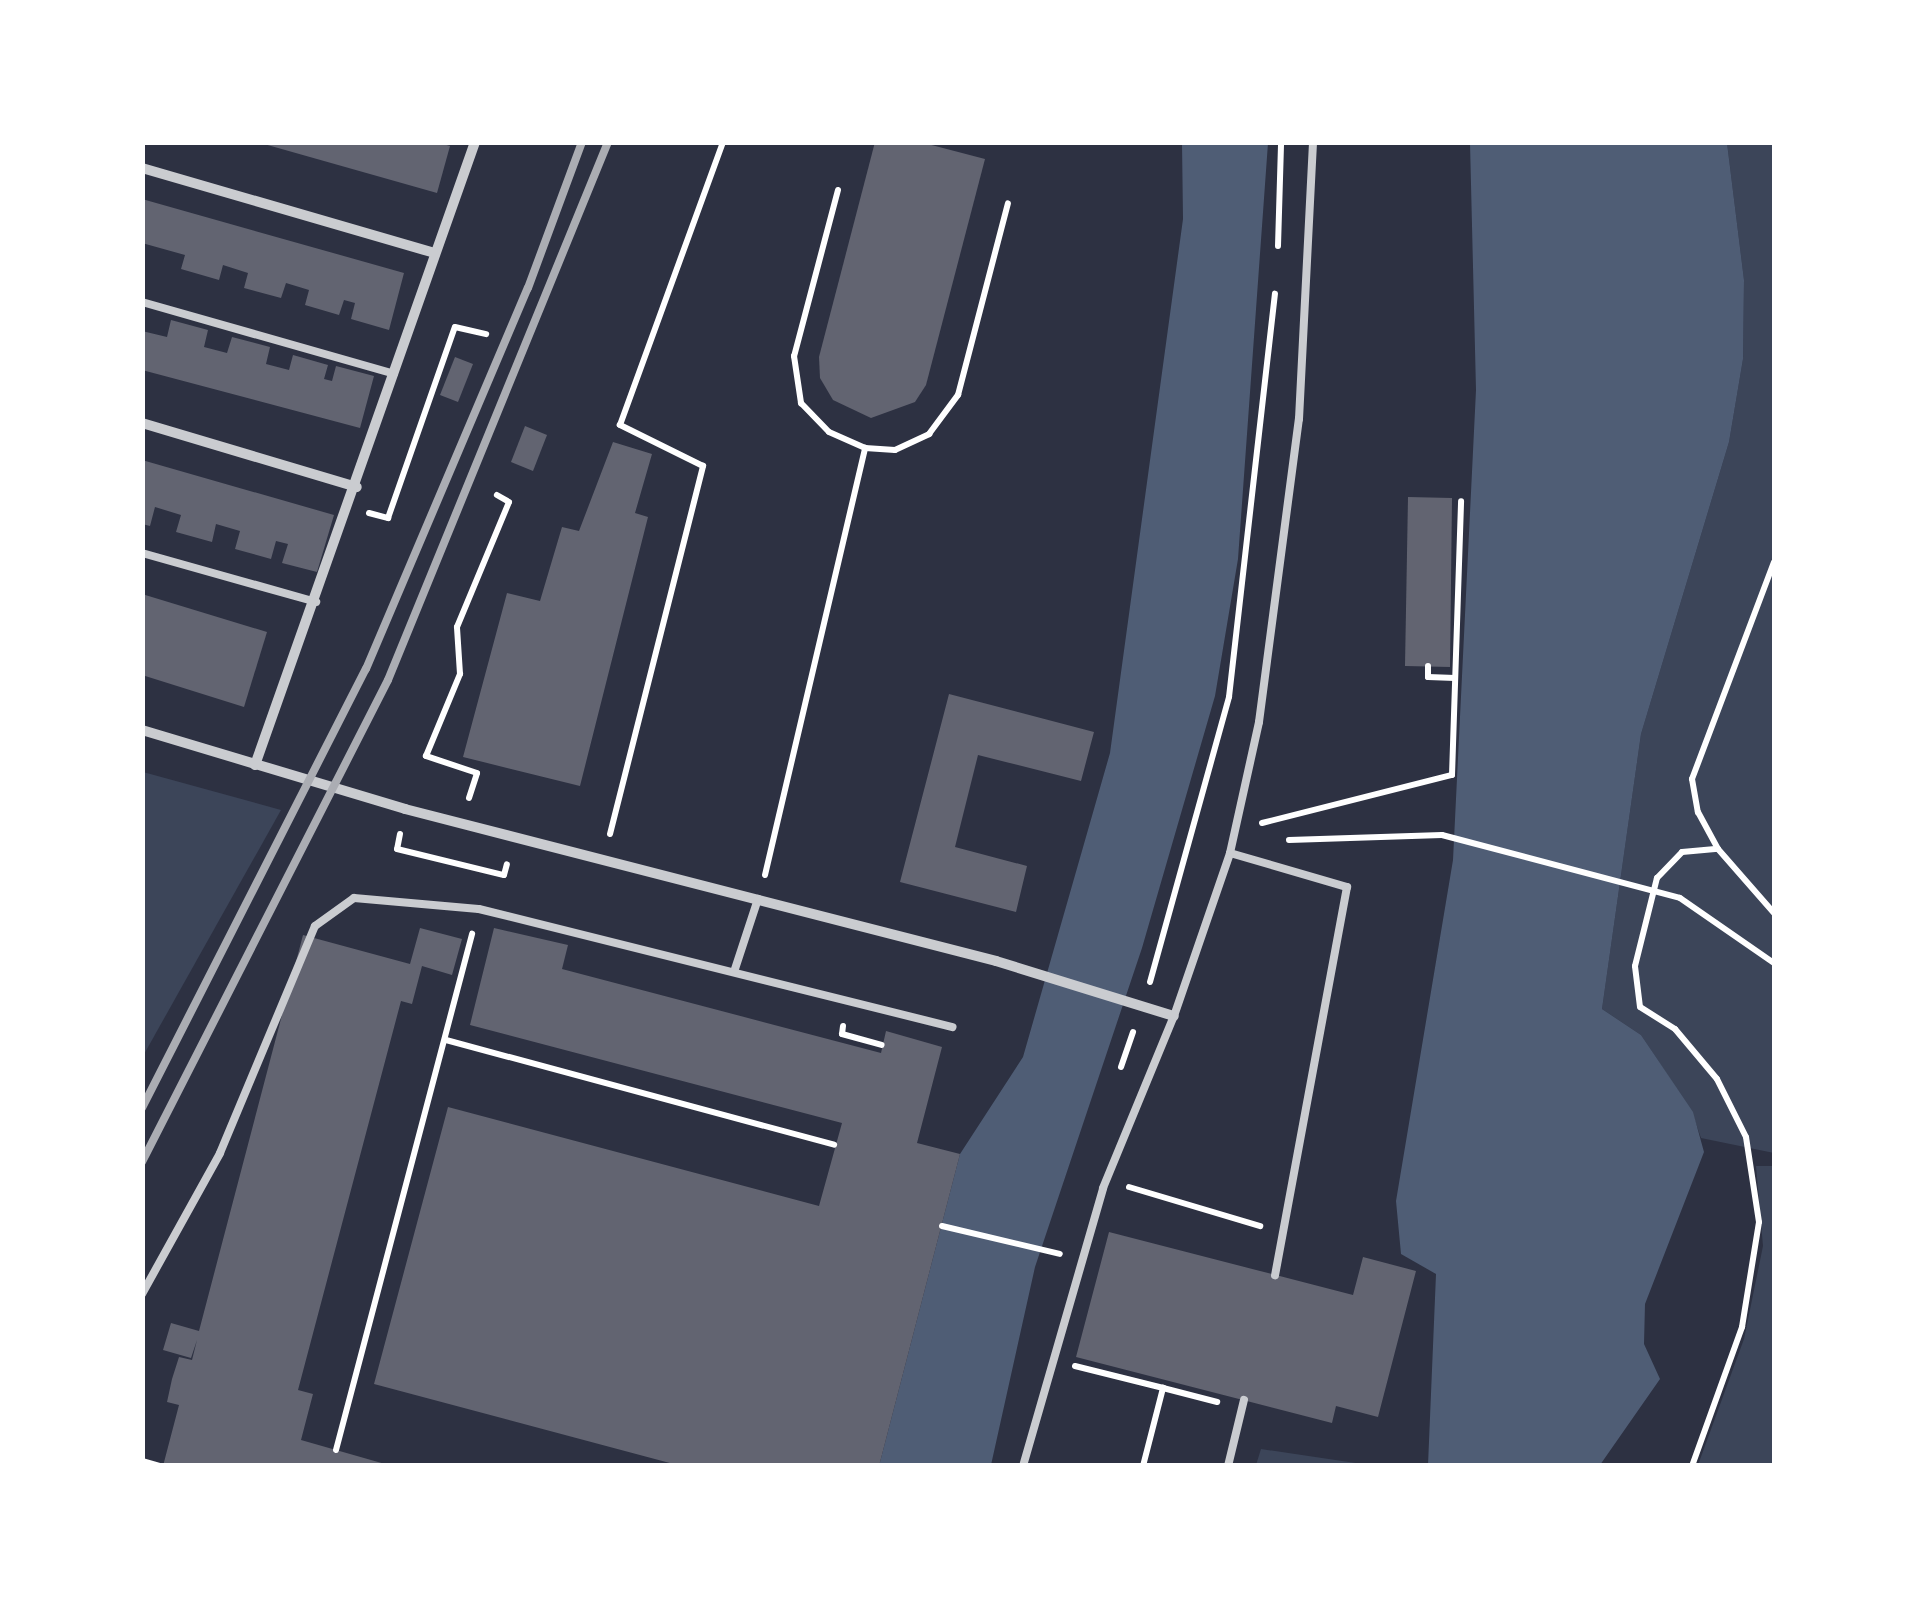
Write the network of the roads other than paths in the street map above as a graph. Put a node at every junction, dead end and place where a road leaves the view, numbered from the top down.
1 (475, 142) edge
2 (1312, 142) edge
3 (142, 168) edge
4 (434, 253) junction
5 (142, 302) edge
6 (394, 374) junction
7 (142, 423) edge
8 (357, 487) junction
9 (142, 553) edge
10 (316, 602) junction
11 (142, 730) edge
12 (254, 765) junction
13 (1230, 853) junction
14 (758, 899) junction
15 (734, 972) junction
16 (1174, 1016) junction
17 (953, 1027) dead end
18 (1275, 1275) dead end
19 (142, 1294) edge
20 (1243, 1404) road end
21 (1023, 1466) edge
22 (1228, 1466) edge

1 - 4 street
2 - 13 lane
3 - 4 street
4 - 6 street
5 - 6 lane
6 - 8 street
7 - 8 street
8 - 10 street
9 - 10 lane
10 - 12 street
11 - 12 street
12 - 14 street
13 - 16 lane
13 - 18 lane
14 - 15 lane
14 - 16 street
15 - 17 lane
15 - 19 lane
16 - 21 lane
20 - 22 lane

